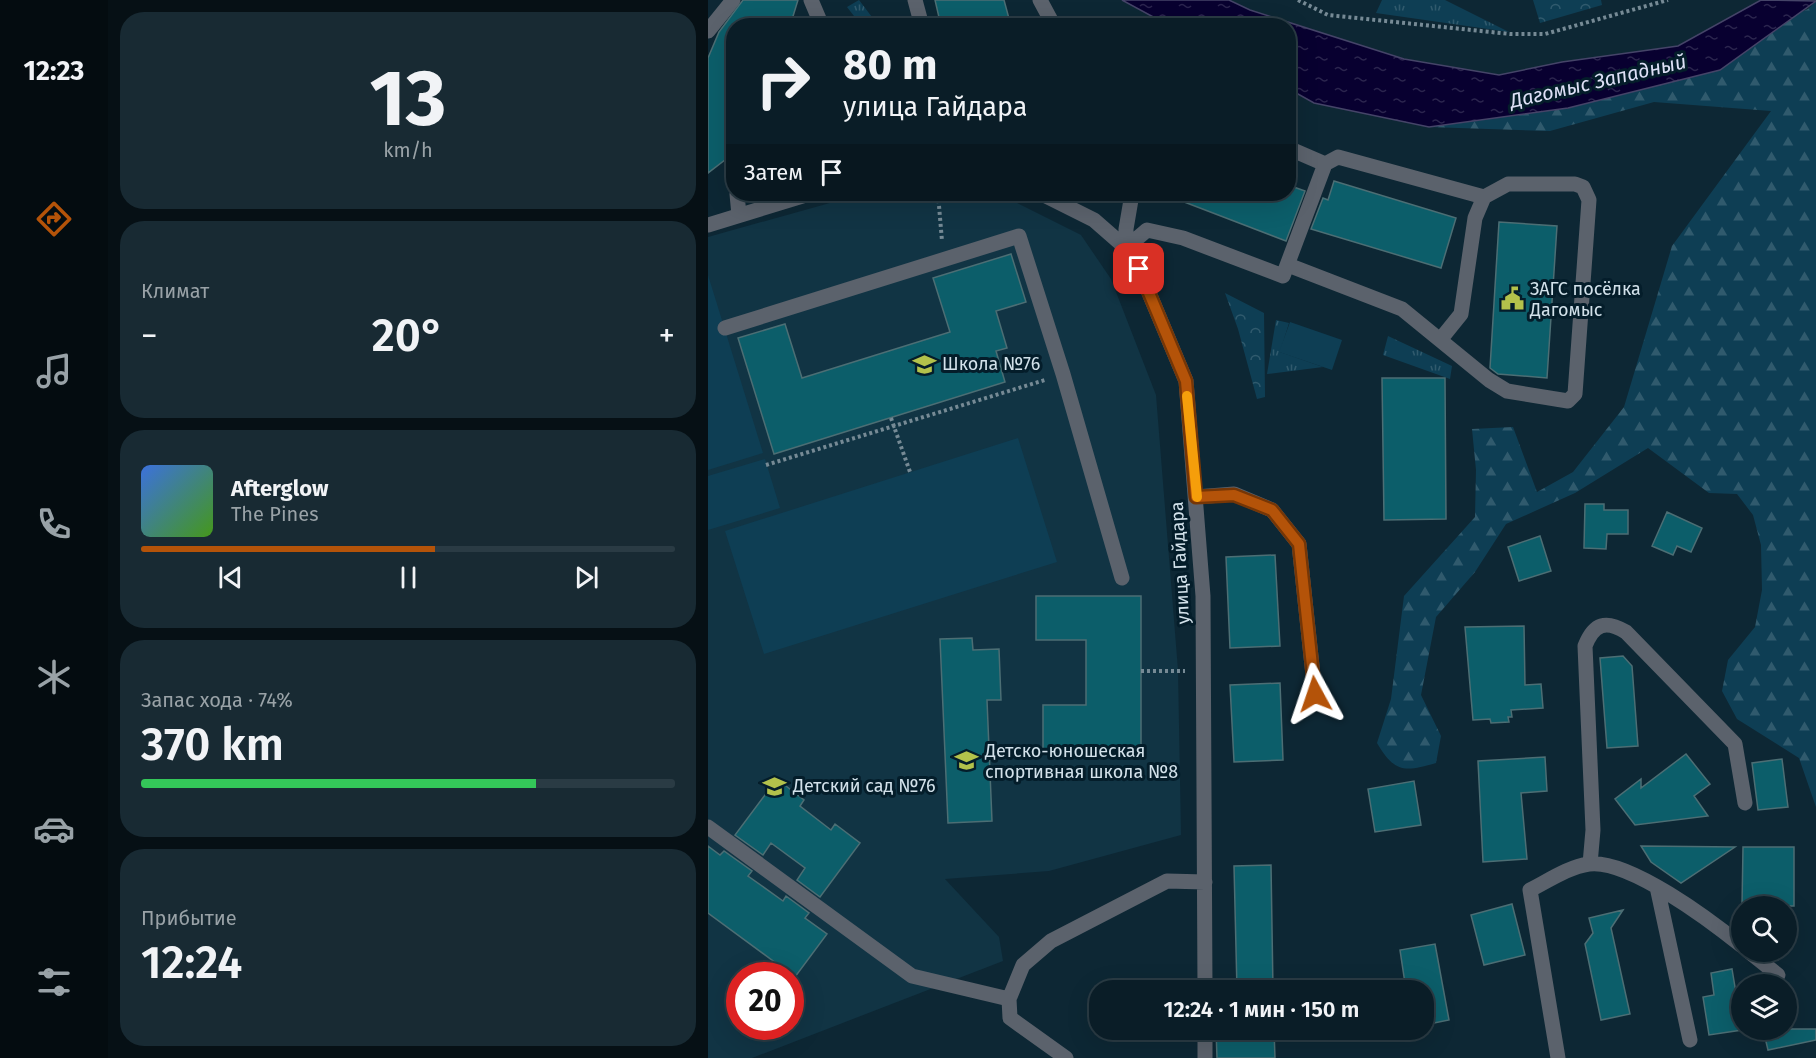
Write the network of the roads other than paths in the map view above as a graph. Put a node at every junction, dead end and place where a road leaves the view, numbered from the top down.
1 (733, 0) edge
2 (811, 0) edge
3 (915, 0) edge
4 (1040, 0) edge
5 (819, 18) edge
6 (920, 18) edge
7 (1050, 18) edge
8 (708, 31) edge
9 (1296, 151) edge
10 (1325, 164) junction
11 (1484, 197) junction
12 (738, 201) edge
13 (786, 201) edge
14 (1056, 201) edge
15 (1131, 201) edge
16 (739, 215) junction
17 (708, 225) edge
18 (1126, 248) junction
19 (1288, 265) junction
20 (725, 328) dead end
21 (1440, 340) junction
22 (1196, 497) junction
23 (1122, 578) dead end
24 (1315, 694) dead end
25 (1745, 803) dead end
26 (708, 827) edge
27 (1590, 864) junction
28 (1205, 882) junction
29 (1657, 887) junction
30 (1731, 937) edge
31 (1762, 962) edge
32 (1777, 974) edge
33 (1205, 980) edge
34 (1009, 999) junction
35 (1205, 1040) edge
36 (1690, 1040) dead end
37 (1066, 1058) edge
38 (1204, 1058) edge
39 (1558, 1058) edge

1 - 8 street
2 - 5 street
3 - 6 street
4 - 7 street
9 - 10 street
10 - 11 street
10 - 19 street
11 - 21 street
11 - 21 street
12 - 16 street
13 - 16 street
14 - 18 street, улица Гайдара
15 - 18 street
16 - 17 street
18 - 19 street
18 - 22 street, улица Гайдара
19 - 21 street
20 - 23 street
22 - 24 street
22 - 28 street, улица Гайдара
25 - 27 street
26 - 34 street
27 - 29 street
27 - 39 street
28 - 33 street, улица Гайдара
28 - 34 street
29 - 30 street
29 - 36 street
31 - 32 street
34 - 37 street
35 - 38 street

